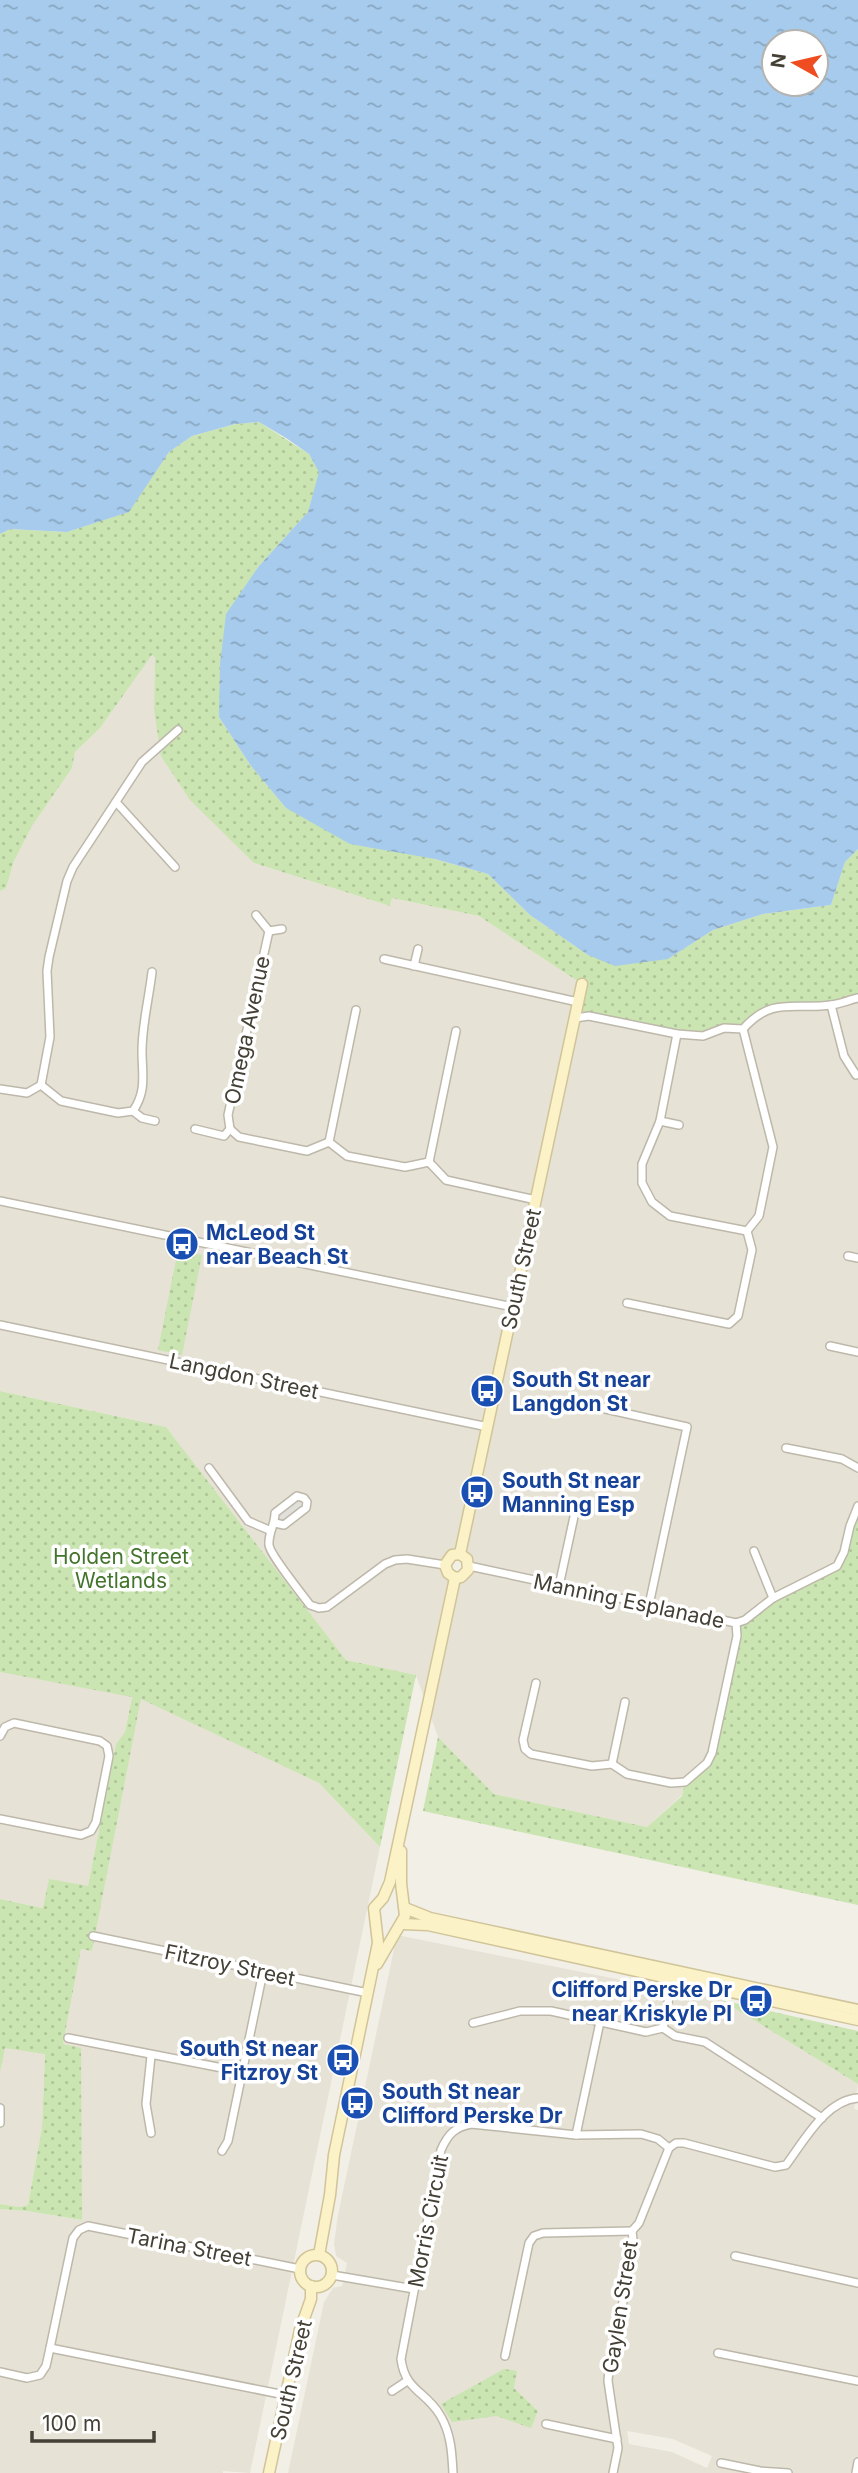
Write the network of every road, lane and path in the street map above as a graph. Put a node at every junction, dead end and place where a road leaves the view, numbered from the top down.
1 (178, 730) dead end
2 (116, 802) junction
3 (175, 867) dead end
4 (256, 915) dead end
5 (282, 929) dead end
6 (268, 931) junction
7 (418, 949) dead end
8 (384, 959) dead end
9 (414, 966) junction
10 (152, 972) dead end
11 (582, 984) dead end
12 (858, 998) edge
13 (578, 1002) junction
14 (831, 1006) junction
15 (356, 1010) dead end
16 (575, 1018) junction
17 (743, 1030) junction
18 (456, 1031) dead end
19 (677, 1034) junction
20 (856, 1075) edge
21 (41, 1085) junction
22 (0, 1089) edge
23 (133, 1111) junction
24 (155, 1121) dead end
25 (660, 1121) junction
26 (678, 1125) dead end
27 (195, 1129) dead end
28 (230, 1129) junction
29 (329, 1142) junction
30 (429, 1162) junction
31 (536, 1200) junction
32 (0, 1201) edge
33 (652, 1202) junction
34 (643, 1209) dead end
35 (747, 1231) junction
36 (848, 1256) dead end
37 (858, 1258) edge
38 (627, 1303) dead end
39 (513, 1307) junction
40 (0, 1325) edge
41 (830, 1346) dead end
42 (858, 1352) edge
43 (601, 1408) dead end
44 (488, 1427) junction
45 (786, 1448) dead end
46 (209, 1468) dead end
47 (858, 1468) edge
48 (858, 1506) edge
49 (575, 1513) dead end
50 (272, 1527) junction
51 (754, 1551) dead end
52 (460, 1554) junction
53 (445, 1564) junction
54 (469, 1566) junction
55 (455, 1577) junction
56 (559, 1586) junction
57 (773, 1598) junction
58 (649, 1605) junction
59 (736, 1623) junction
60 (536, 1683) dead end
61 (625, 1702) dead end
62 (0, 1736) edge
63 (612, 1763) junction
64 (0, 1819) edge
65 (401, 1832) junction
66 (383, 1898) junction
67 (404, 1906) junction
68 (376, 1922) junction
69 (400, 1925) junction
70 (93, 1936) dead end
71 (373, 1970) junction
72 (263, 1972) junction
73 (673, 1975) junction
74 (368, 1993) junction
75 (858, 2010) edge
76 (858, 2020) edge
77 (600, 2022) junction
78 (473, 2023) dead end
79 (663, 2028) junction
80 (68, 2038) dead end
81 (150, 2056) junction
82 (243, 2072) junction
83 (858, 2098) edge
84 (0, 2108) edge
85 (822, 2118) junction
86 (0, 2123) edge
87 (151, 2133) dead end
88 (576, 2135) junction
89 (669, 2148) junction
90 (222, 2151) dead end
91 (632, 2231) junction
92 (318, 2255) junction
93 (735, 2256) dead end
94 (300, 2269) junction
95 (331, 2275) junction
96 (858, 2283) edge
97 (311, 2286) junction
98 (414, 2289) junction
99 (50, 2348) junction
100 (718, 2353) dead end
101 (505, 2356) dead end
102 (0, 2372) edge
103 (407, 2381) junction
104 (858, 2381) edge
105 (392, 2391) dead end
106 (285, 2395) junction
107 (547, 2424) dead end
108 (617, 2439) junction
109 (858, 2462) edge
110 (721, 2463) dead end
111 (269, 2473) edge
112 (453, 2473) edge
113 (613, 2473) edge
114 (788, 2473) edge
115 (856, 2473) edge

1 - 2 street
2 - 3 street
2 - 21 street
4 - 6 street, Omega Avenue
5 - 6 street, Omega Avenue
6 - 28 street, Omega Avenue
7 - 9 street
8 - 9 street
9 - 13 street
10 - 23 street
11 - 13 street, South Street
12 - 14 street
13 - 16 street, South Street
14 - 17 street
14 - 20 street
15 - 29 street
16 - 19 street
16 - 31 street, South Street
17 - 19 street
17 - 35 street
18 - 30 street
19 - 25 street
21 - 22 street
21 - 23 street
23 - 24 street
25 - 26 street
25 - 33 street
27 - 28 street, Omega Avenue
28 - 29 street, Omega Avenue
29 - 30 street
30 - 31 street
31 - 39 street, South Street
32 - 39 street
33 - 34 street
33 - 35 street
35 - 38 street
36 - 37 street
39 - 44 street, South Street
40 - 44 street, Langdon Street
41 - 42 street
43 - 58 street
44 - 52 street, South Street
45 - 47 street
46 - 50 street
48 - 57 street, Manning Esplanade
49 - 56 street
50 - 50 street
50 - 53 street
51 - 57 street
52 - 53 street
52 - 54 street
53 - 55 street
54 - 55 street
54 - 56 street, Manning Esplanade
55 - 65 street
56 - 58 street, Manning Esplanade
57 - 59 street, Manning Esplanade
58 - 59 street, Manning Esplanade
59 - 63 street
60 - 63 street
61 - 63 street
62 - 64 street
65 - 66 street
65 - 67 street
66 - 67 street
66 - 68 street
67 - 69 street
67 - 73 street
68 - 69 street
68 - 71 street
69 - 71 street
69 - 73 street
70 - 72 street, Fitzroy Street
71 - 74 street
72 - 74 street, Fitzroy Street
72 - 82 street
73 - 75 street
73 - 76 street
73 - 79 street
74 - 92 street
77 - 78 street
77 - 79 street
77 - 88 street
79 - 85 street
80 - 81 street
81 - 82 street
81 - 87 street
82 - 90 street
83 - 85 street, Morris Circuit
84 - 86 street
85 - 89 street, Morris Circuit
88 - 89 street, Morris Circuit
88 - 98 street, Morris Circuit
89 - 91 street, Gaylen Street
91 - 101 street
91 - 108 street, Gaylen Street
92 - 94 street
92 - 95 street
93 - 96 street
94 - 97 street
94 - 99 street, Tarina Street
95 - 97 street
95 - 98 street
97 - 106 street, South Street
98 - 103 street, Morris Circuit
99 - 102 street
99 - 106 street
100 - 104 street
103 - 105 street
103 - 112 street
106 - 111 street, South Street
107 - 108 street
108 - 113 street, Gaylen Street
109 - 115 street
110 - 114 street

